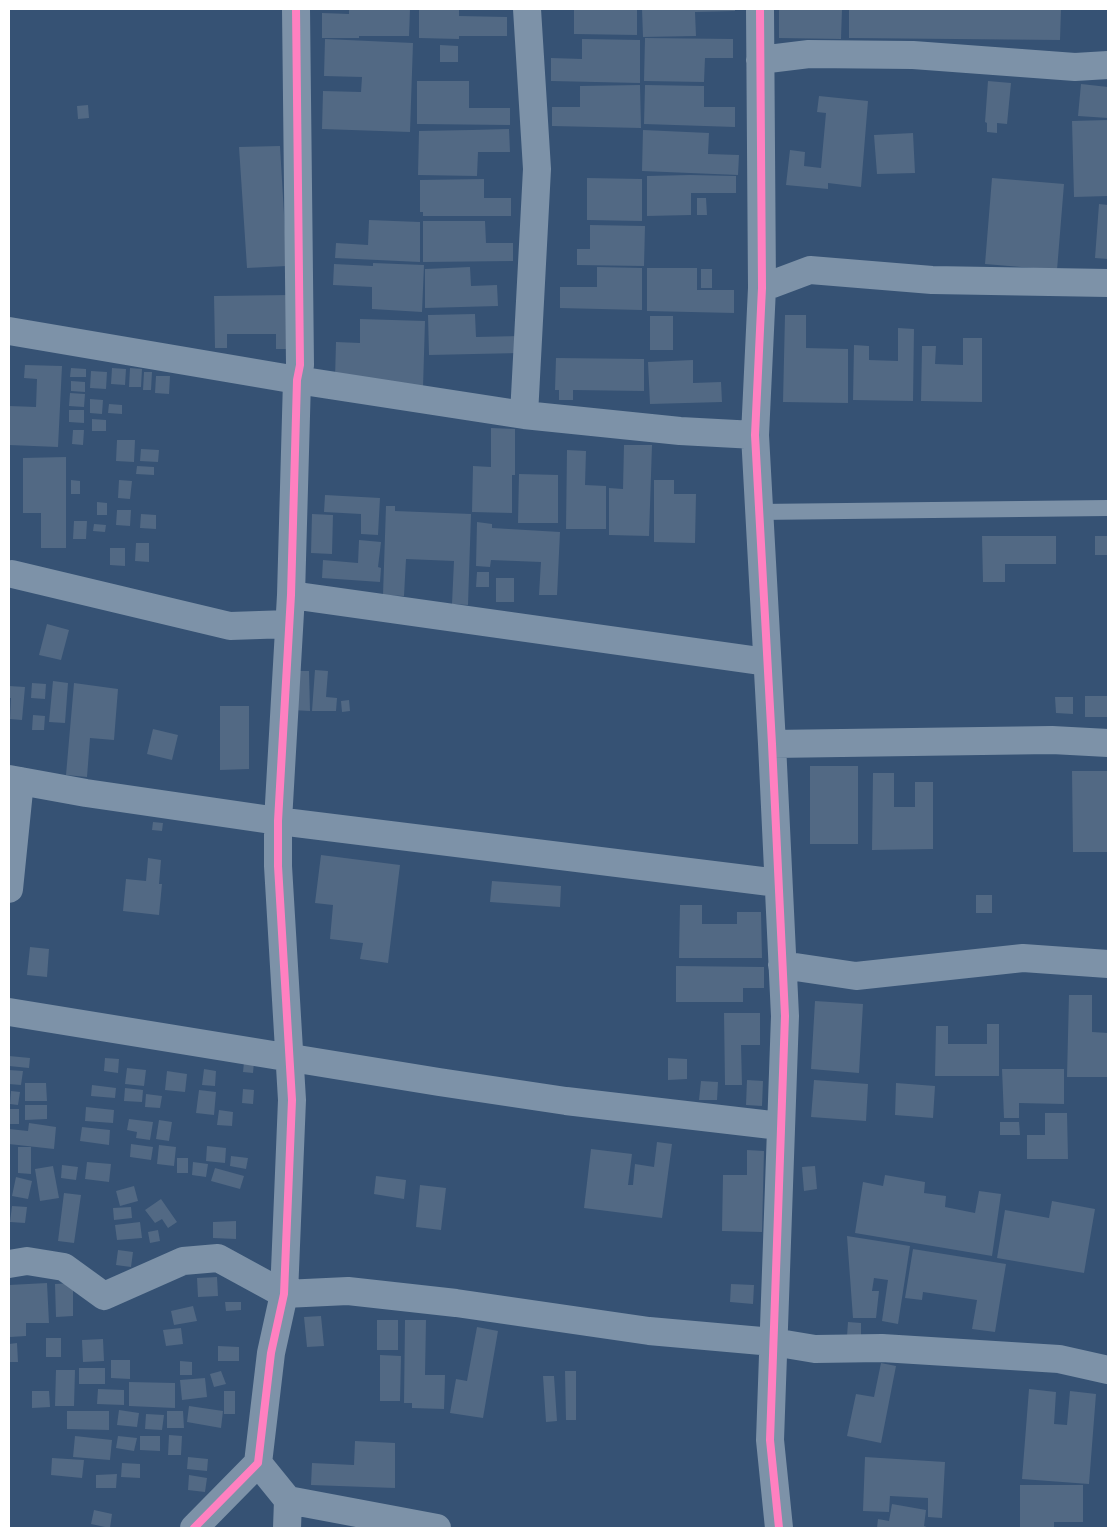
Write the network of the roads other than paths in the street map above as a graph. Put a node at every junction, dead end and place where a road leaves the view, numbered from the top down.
1 (296, 9) edge
2 (527, 9) edge
3 (760, 9) edge
4 (760, 60) junction
5 (1108, 65) edge
6 (1108, 283) edge
7 (762, 288) junction
8 (9, 330) edge
9 (297, 380) junction
10 (524, 415) junction
11 (755, 435) junction
12 (1108, 508) edge
13 (758, 512) junction
14 (10, 579) edge
15 (290, 595) junction
16 (288, 624) junction
17 (767, 662) junction
18 (1108, 743) edge
19 (772, 744) junction
20 (14, 780) edge
21 (278, 821) junction
22 (778, 883) junction
23 (9, 889) edge
24 (1108, 964) edge
25 (782, 965) junction
26 (9, 1012) edge
27 (290, 1059) junction
28 (780, 1126) junction
29 (9, 1264) edge
30 (284, 1294) junction
31 (773, 1342) junction
32 (1108, 1370) edge
33 (258, 1463) junction
34 (288, 1500) junction
35 (194, 1528) edge
36 (287, 1528) edge
37 (437, 1528) edge
38 (779, 1528) edge

1 - 9 street
2 - 10 street
3 - 4 street
4 - 5 street
4 - 7 street
6 - 7 street
7 - 11 street
8 - 9 street
9 - 10 street
9 - 15 street
10 - 11 street
11 - 13 street
12 - 13 lane
13 - 17 street
14 - 16 street
15 - 16 street
15 - 17 street
16 - 21 street
17 - 19 street
18 - 19 street
19 - 22 street
20 - 21 street
20 - 23 street
21 - 22 street
21 - 27 street
22 - 25 street
24 - 25 street
25 - 28 street
26 - 27 street
27 - 28 street
27 - 30 street
28 - 31 street
29 - 30 street
30 - 31 street
30 - 33 street
31 - 32 street
31 - 38 street
33 - 34 street
33 - 35 street
34 - 36 street
34 - 37 street

